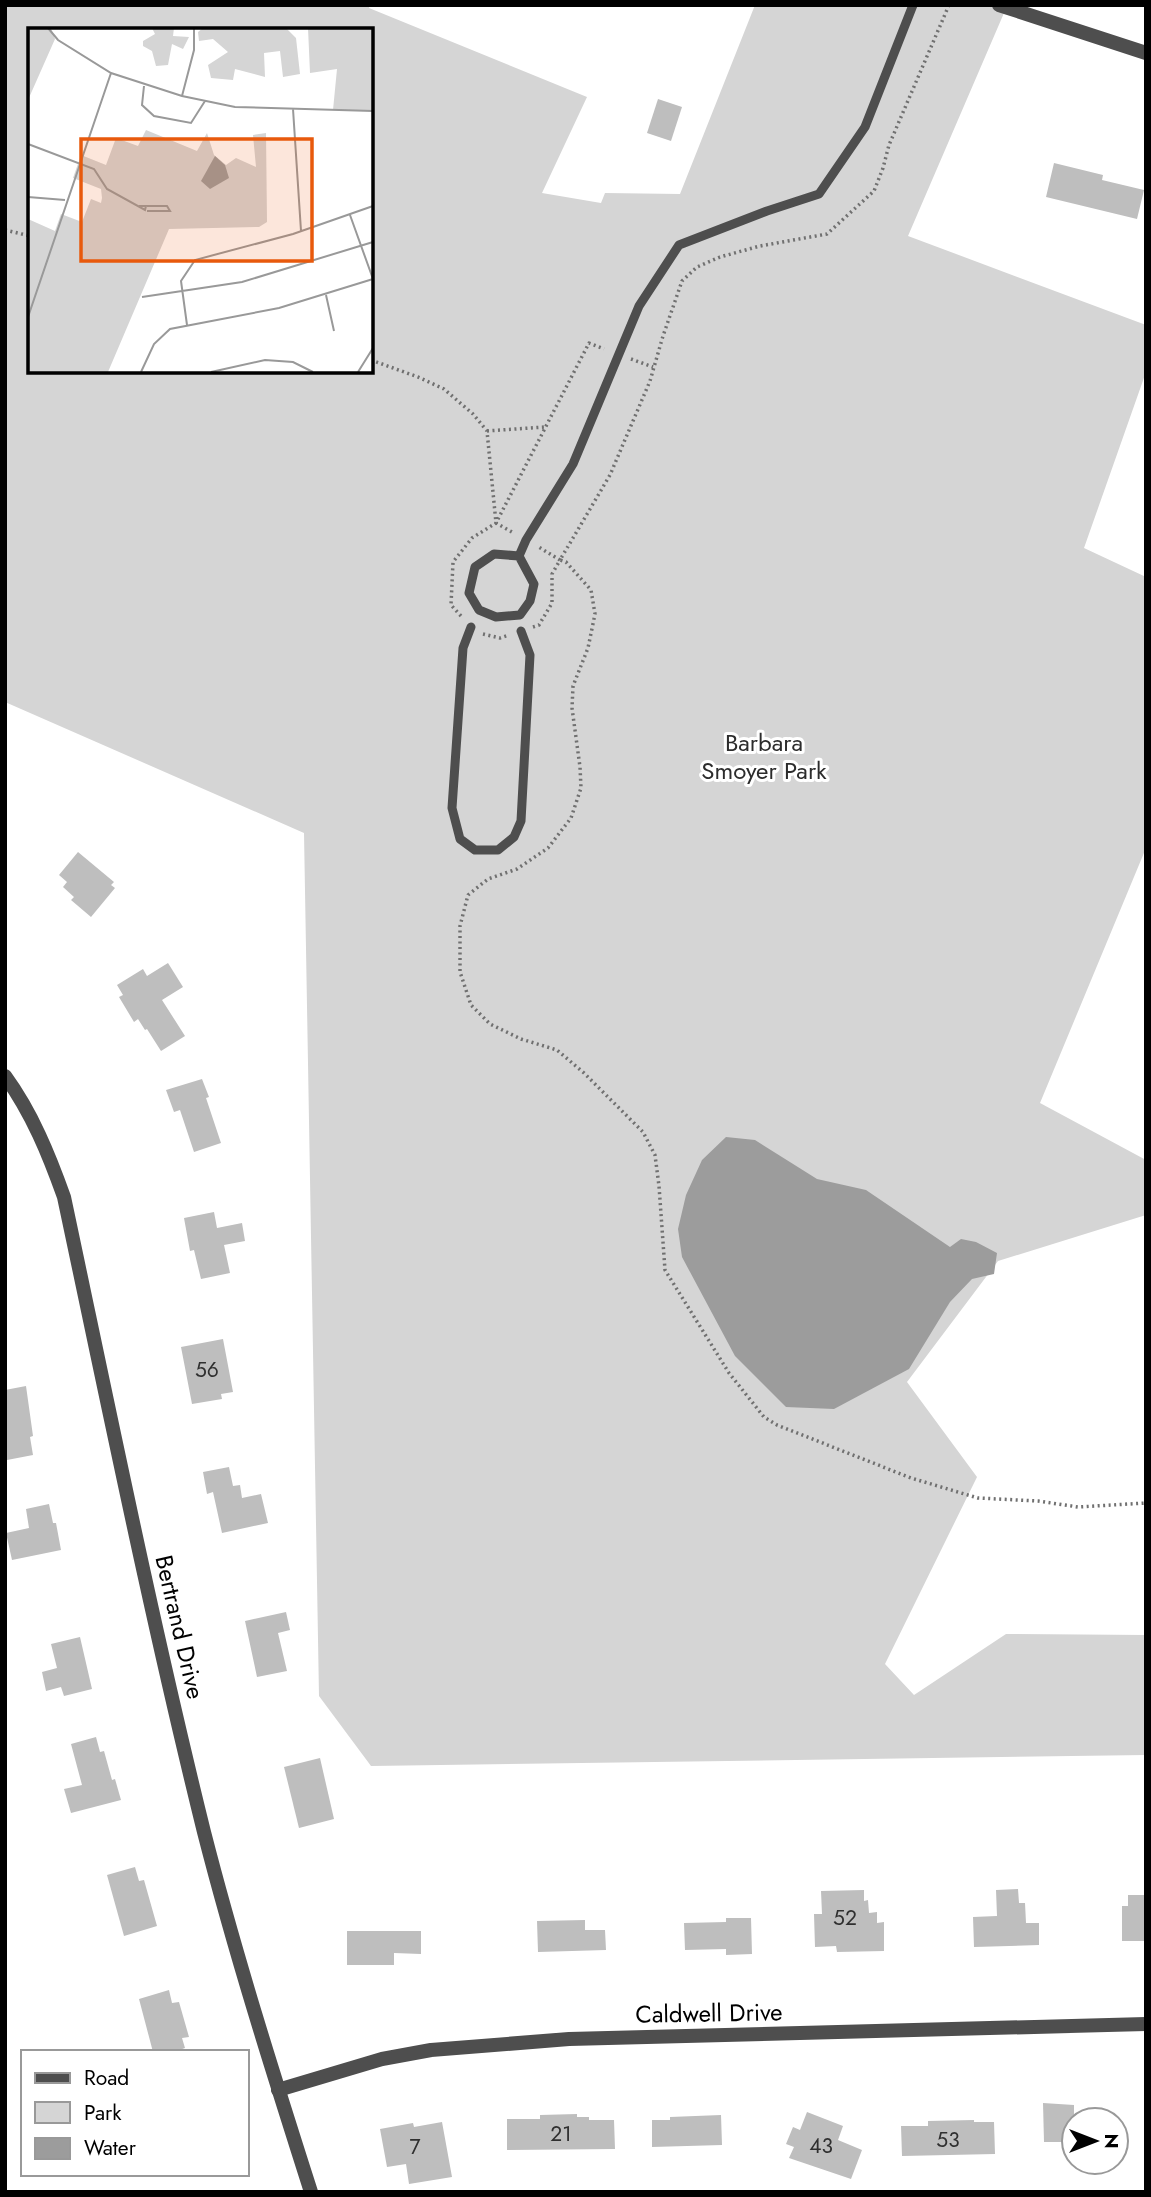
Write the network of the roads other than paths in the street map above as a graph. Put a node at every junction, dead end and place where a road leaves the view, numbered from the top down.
1 (913, 5) edge
2 (999, 5) edge
3 (1146, 53) edge
4 (519, 556) junction
5 (471, 627) dead end
6 (521, 631) dead end
7 (5, 1076) edge
8 (1146, 2024) edge
9 (278, 2090) junction
10 (311, 2192) edge

1 - 4 lane
2 - 3 street
4 - 4 lane
5 - 6 lane
7 - 9 street, Bertrand Drive
8 - 9 street, Caldwell Drive
9 - 10 street, Bertrand Drive

